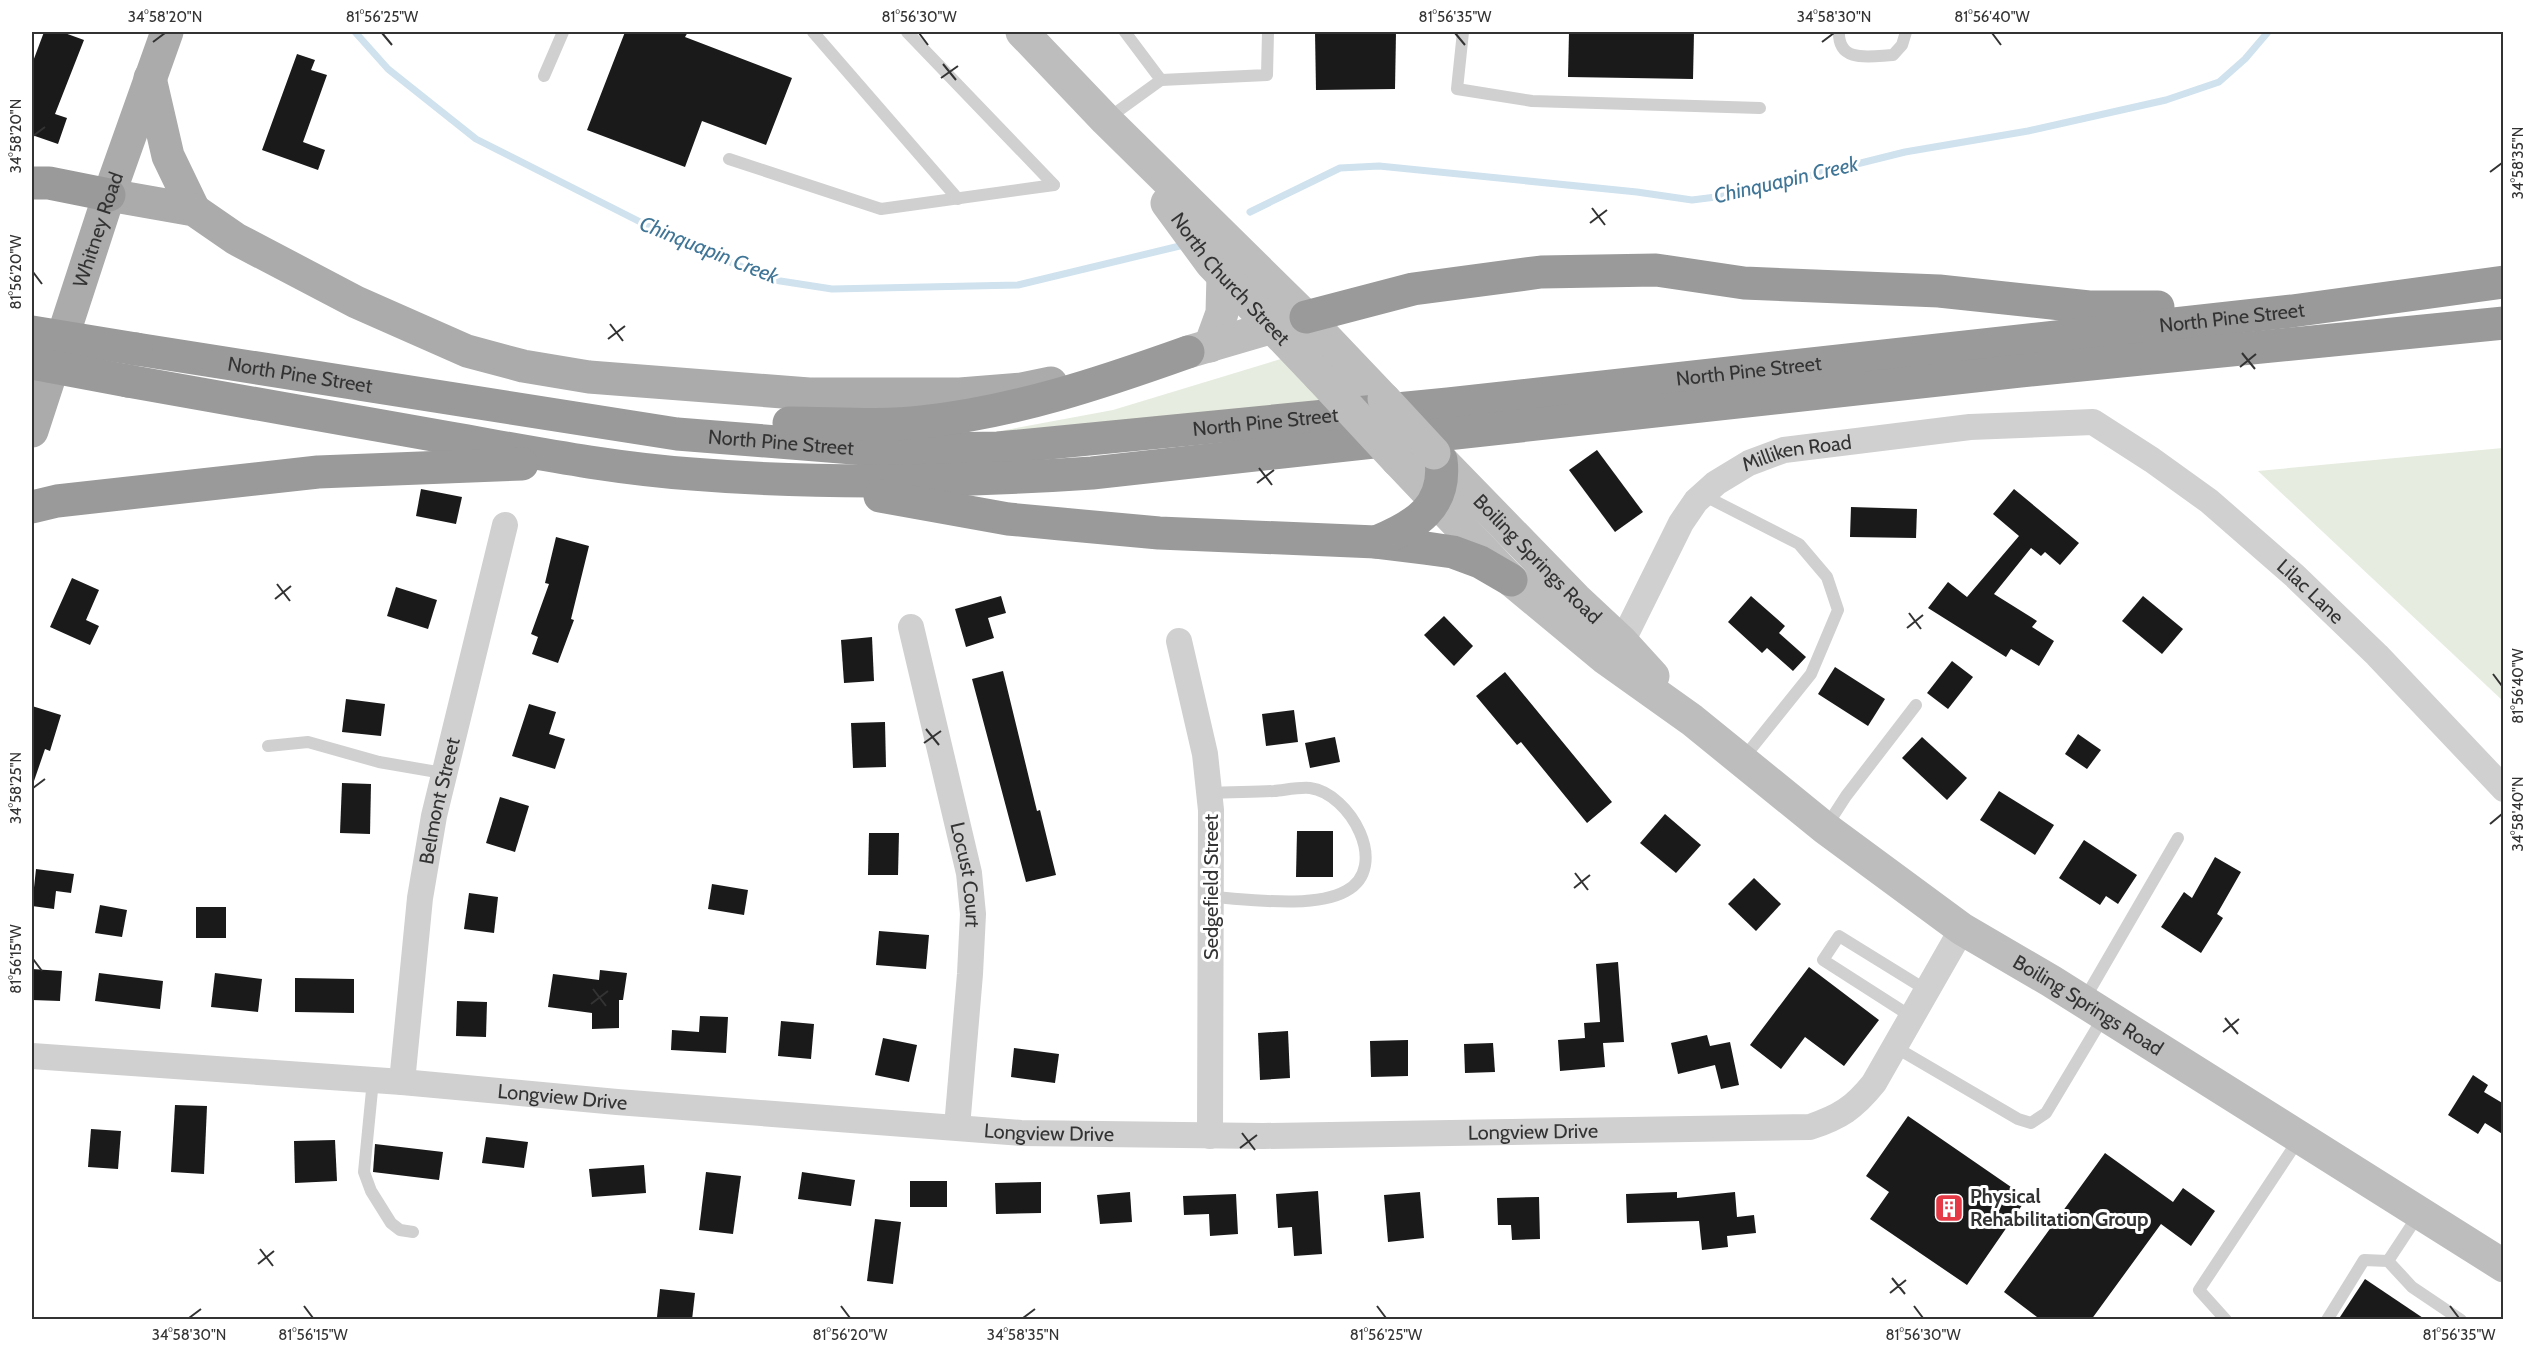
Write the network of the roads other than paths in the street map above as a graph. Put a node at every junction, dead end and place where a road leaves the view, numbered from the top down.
1 (167, 32) edge
2 (563, 32) edge
3 (813, 32) edge
4 (907, 32) edge
5 (1022, 32) edge
6 (1125, 32) edge
7 (1268, 32) edge
8 (1463, 32) edge
9 (1839, 32) edge
10 (1906, 32) edge
11 (544, 76) dead end
12 (150, 78) junction
13 (1161, 81) junction
14 (1760, 108) dead end
15 (1106, 120) junction
16 (729, 159) dead end
17 (32, 183) edge
18 (109, 195) junction
19 (958, 199) junction
20 (194, 210) junction
21 (1223, 275) junction
22 (2504, 282) edge
23 (2292, 310) junction
24 (1306, 317) junction
25 (2504, 323) edge
26 (1273, 327) junction
27 (32, 332) edge
28 (1199, 349) junction
29 (32, 363) edge
30 (1384, 399) joint
31 (2093, 422) joint
32 (1367, 428) joint
33 (32, 431) edge
34 (715, 436) junction
35 (1438, 457) junction
36 (578, 460) junction
37 (790, 480) junction
38 (1703, 495) junction
39 (1435, 501) junction
40 (32, 507) edge
41 (505, 525) dead end
42 (1376, 542) junction
43 (1511, 580) junction
44 (911, 627) dead end
45 (1179, 641) dead end
46 (1613, 650) junction
47 (1916, 705) dead end
48 (268, 746) dead end
49 (1741, 761) junction
50 (443, 773) junction
51 (2504, 789) edge
52 (1210, 793) junction
53 (1825, 828) junction
54 (2178, 838) dead end
55 (1211, 897) junction
56 (1962, 929) junction
57 (1928, 991) junction
58 (2094, 1008) junction
59 (1912, 1017) junction
60 (1895, 1047) junction
61 (32, 1056) edge
62 (373, 1080) junction
63 (402, 1082) junction
64 (957, 1127) junction
65 (1210, 1136) junction
66 (2300, 1138) junction
67 (2420, 1213) junction
68 (413, 1232) dead end
69 (2388, 1261) junction
70 (2504, 1266) edge
71 (2226, 1320) edge
72 (2327, 1320) edge
73 (2460, 1320) edge

1 - 12 main road, Whitney Road
2 - 11 lane
3 - 19 lane
4 - 19 lane
5 - 15 main road, North Church Street
6 - 13 lane
7 - 13 lane
8 - 14 lane
9 - 10 lane
12 - 18 main road, Whitney Road
12 - 20 main road
13 - 15 lane
15 - 21 main road, North Church Street
15 - 24 main road, North Church Street
16 - 19 lane
17 - 18 highway
18 - 20 main road
18 - 33 main road, Whitney Road
20 - 28 main road
21 - 26 main road, North Church Street
21 - 28 main road
22 - 23 highway, North Pine Street
23 - 24 highway
23 - 34 highway, North Pine Street
24 - 26 main road
24 - 30 main road, North Church Street
25 - 37 highway, North Pine Street
26 - 28 main road
26 - 32 main road, North Church Street, bridge
27 - 34 highway, North Pine Street, bridge
28 - 34 highway
29 - 36 highway, North Pine Street, bridge
30 - 35 main road, Boiling Springs Road, bridge
31 - 38 street, Milliken Road
31 - 51 street, Lilac Lane
32 - 39 main road, Boiling Springs Road, bridge
35 - 39 highway
35 - 46 main road, Boiling Springs Road
36 - 37 highway, North Pine Street
36 - 40 highway
37 - 42 highway
38 - 46 street, Milliken Road
38 - 49 lane
39 - 42 highway
39 - 43 main road, Boiling Springs Road
41 - 50 street, Belmont Street
42 - 43 highway
43 - 46 main road, Boiling Springs Road
44 - 64 street, Locust Court
45 - 52 street, Sedgefield Street
46 - 49 main road, Boiling Springs Road
47 - 53 lane
48 - 50 lane
49 - 53 main road, Boiling Springs Road
50 - 63 street, Belmont Street
52 - 55 street, Sedgefield Street
52 - 55 lane
53 - 56 main road, Boiling Springs Road
54 - 58 lane
55 - 65 street, Sedgefield Street
56 - 57 street, Longview Drive
56 - 58 main road, Boiling Springs Road
57 - 59 street, Longview Drive
57 - 59 lane
58 - 60 lane
58 - 66 main road, Boiling Springs Road
59 - 60 street, Longview Drive
60 - 65 street, Longview Drive
61 - 62 street, Longview Drive
62 - 63 street, Longview Drive
62 - 68 lane
63 - 64 street, Longview Drive
64 - 65 street, Longview Drive
66 - 67 main road, Boiling Springs Road
66 - 71 lane
67 - 69 lane
67 - 70 main road, Boiling Springs Road
69 - 72 lane
69 - 73 lane

